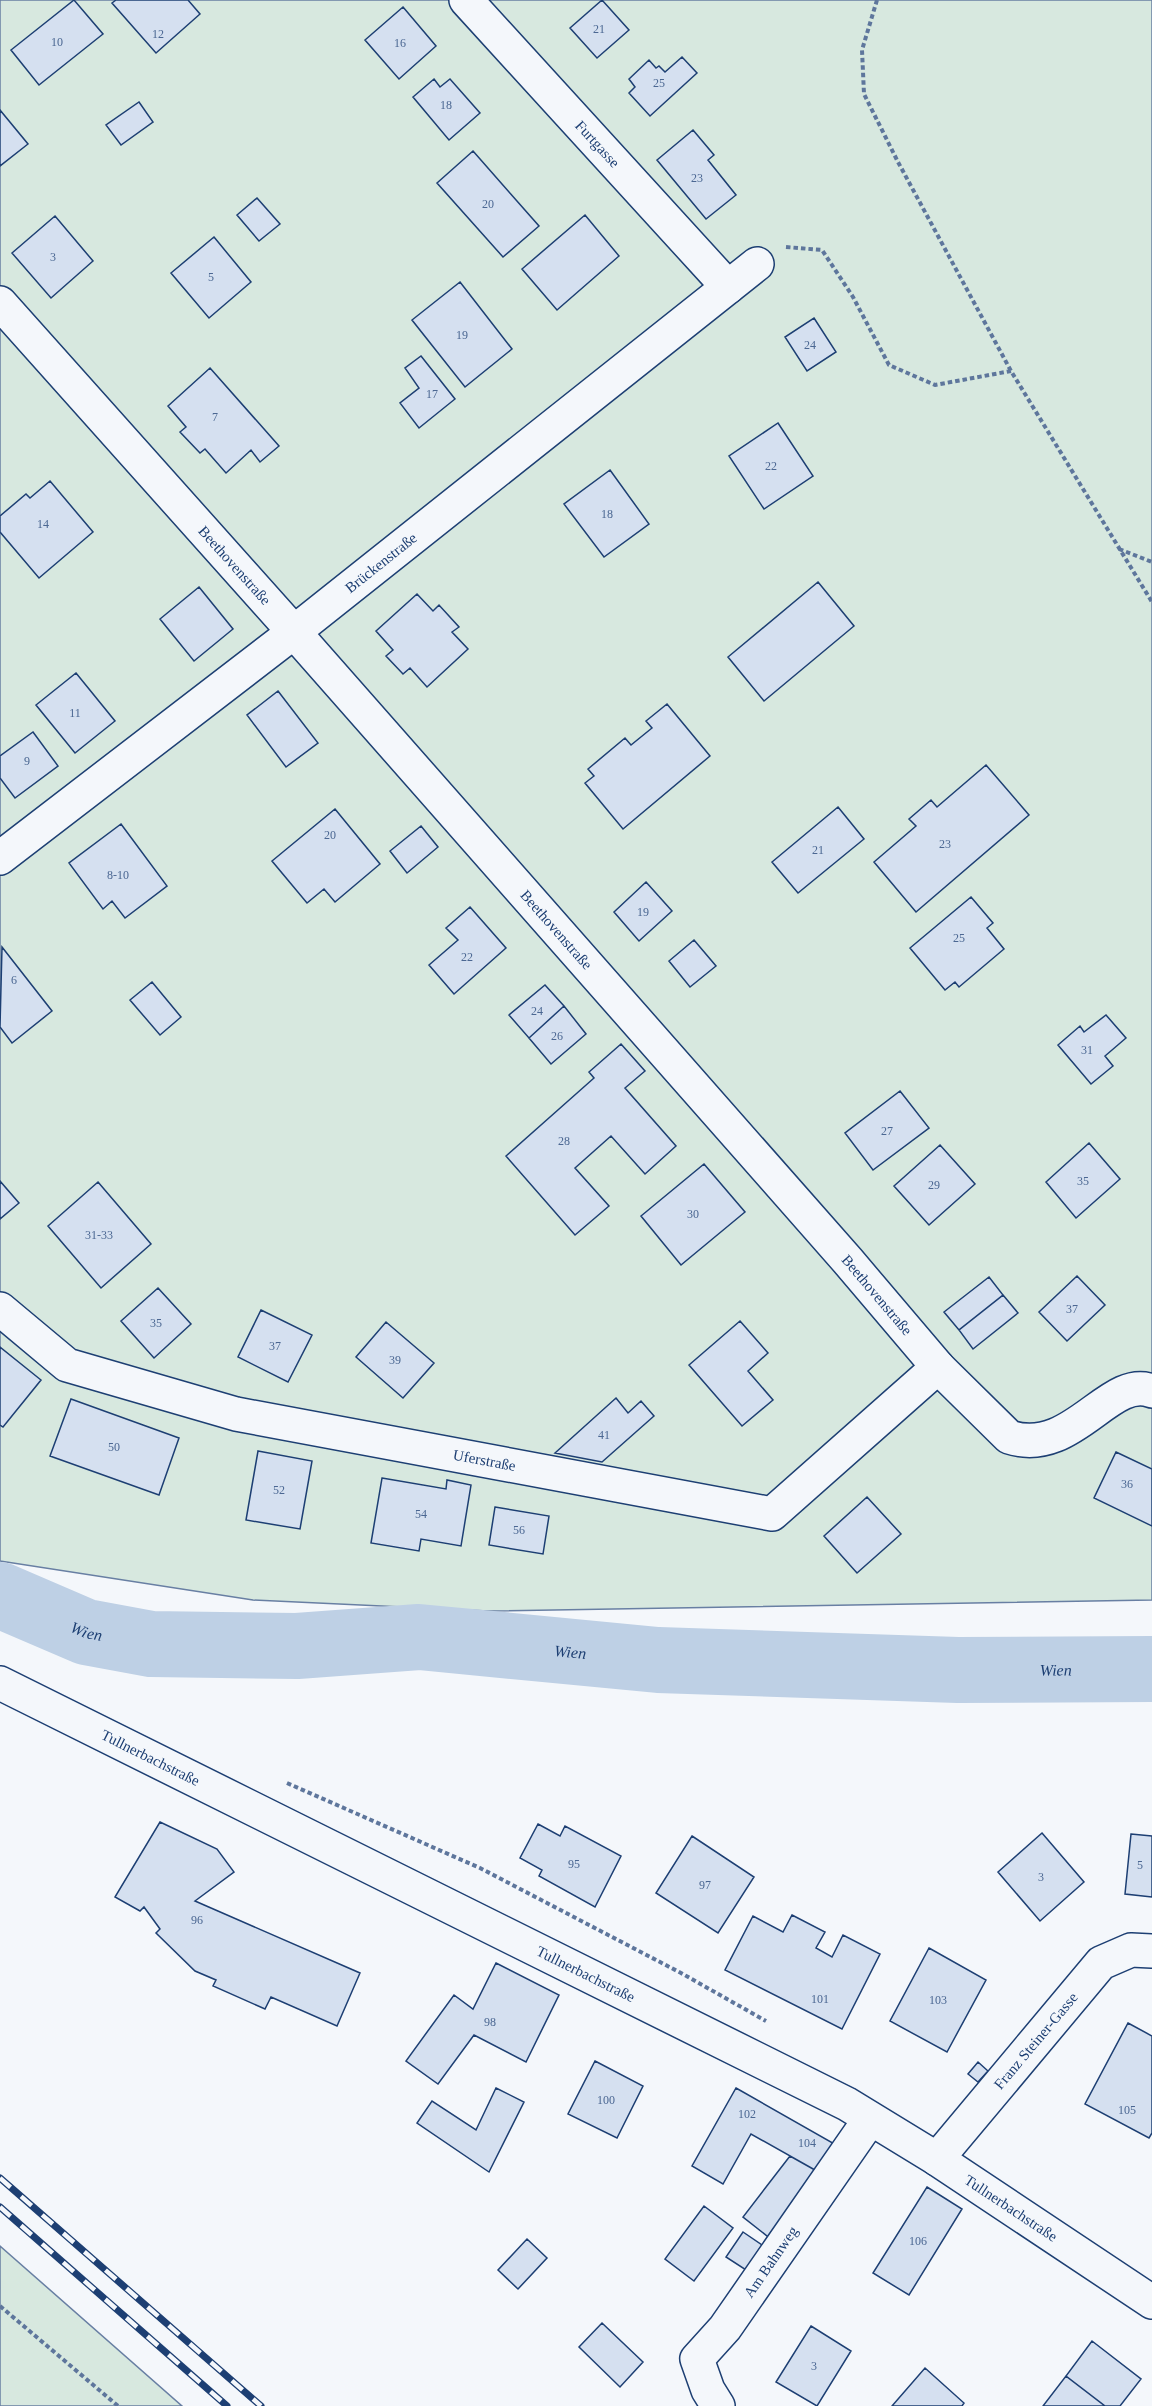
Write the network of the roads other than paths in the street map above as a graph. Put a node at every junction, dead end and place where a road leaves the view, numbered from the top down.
1 (466, 0) edge
2 (758, 264) road end
3 (728, 287) junction
4 (0, 303) edge
5 (294, 632) junction
6 (0, 858) edge
7 (0, 1309) edge
8 (938, 1367) junction
9 (1152, 1391) edge
10 (0, 1683) edge
11 (1152, 1951) edge
12 (870, 2119) junction
13 (937, 2160) junction
14 (1152, 2302) edge
15 (718, 2406) edge

1 - 3 street, Furtgasse
2 - 3 street, Brückenstraße
3 - 5 street, Brückenstraße
4 - 5 street, Beethovenstraße
5 - 6 street, Brückenstraße
5 - 8 street, Beethovenstraße
7 - 8 street, Uferstraße
8 - 9 street, Beethovenstraße
10 - 12 street, Tullnerbachstraße
11 - 13 street, Franz Steiner-Gasse
12 - 13 street, Tullnerbachstraße
12 - 15 street, Am Bahnweg
13 - 14 street, Tullnerbachstraße

